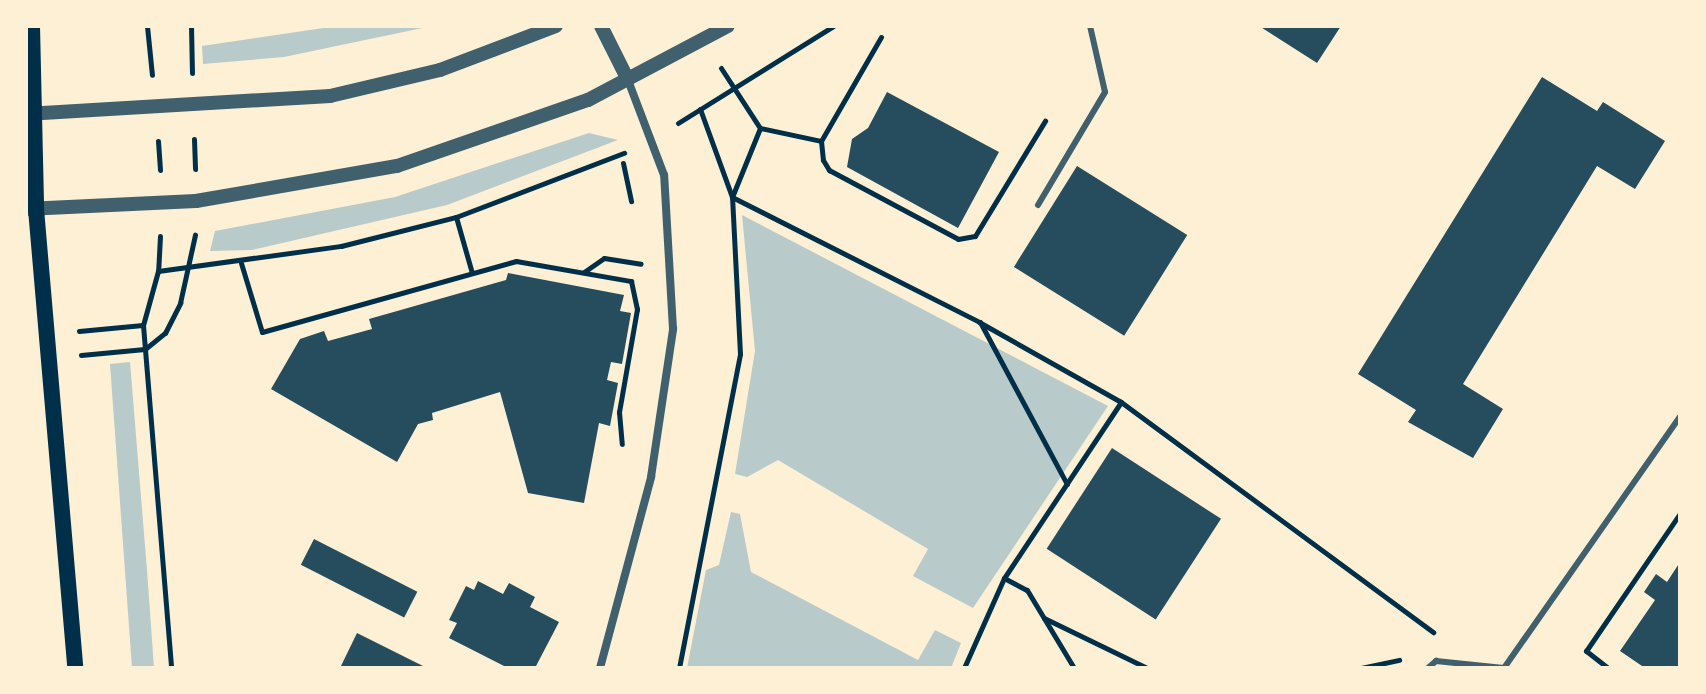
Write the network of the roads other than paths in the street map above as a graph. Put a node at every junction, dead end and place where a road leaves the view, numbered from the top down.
1 (32, 26) edge
2 (556, 26) edge
3 (601, 26) edge
4 (728, 26) edge
5 (1090, 26) edge
6 (628, 80) junction
7 (29, 114) edge
8 (1038, 205) dead end
9 (31, 209) edge
10 (1680, 417) edge
11 (75, 668) edge
12 (600, 668) edge
13 (1428, 668) edge
14 (1504, 668) edge

1 - 7 main road
2 - 7 street
3 - 6 street
4 - 6 street
5 - 8 lane
6 - 9 street
6 - 12 street
7 - 9 main road
9 - 11 main road
10 - 14 lane
13 - 14 lane

